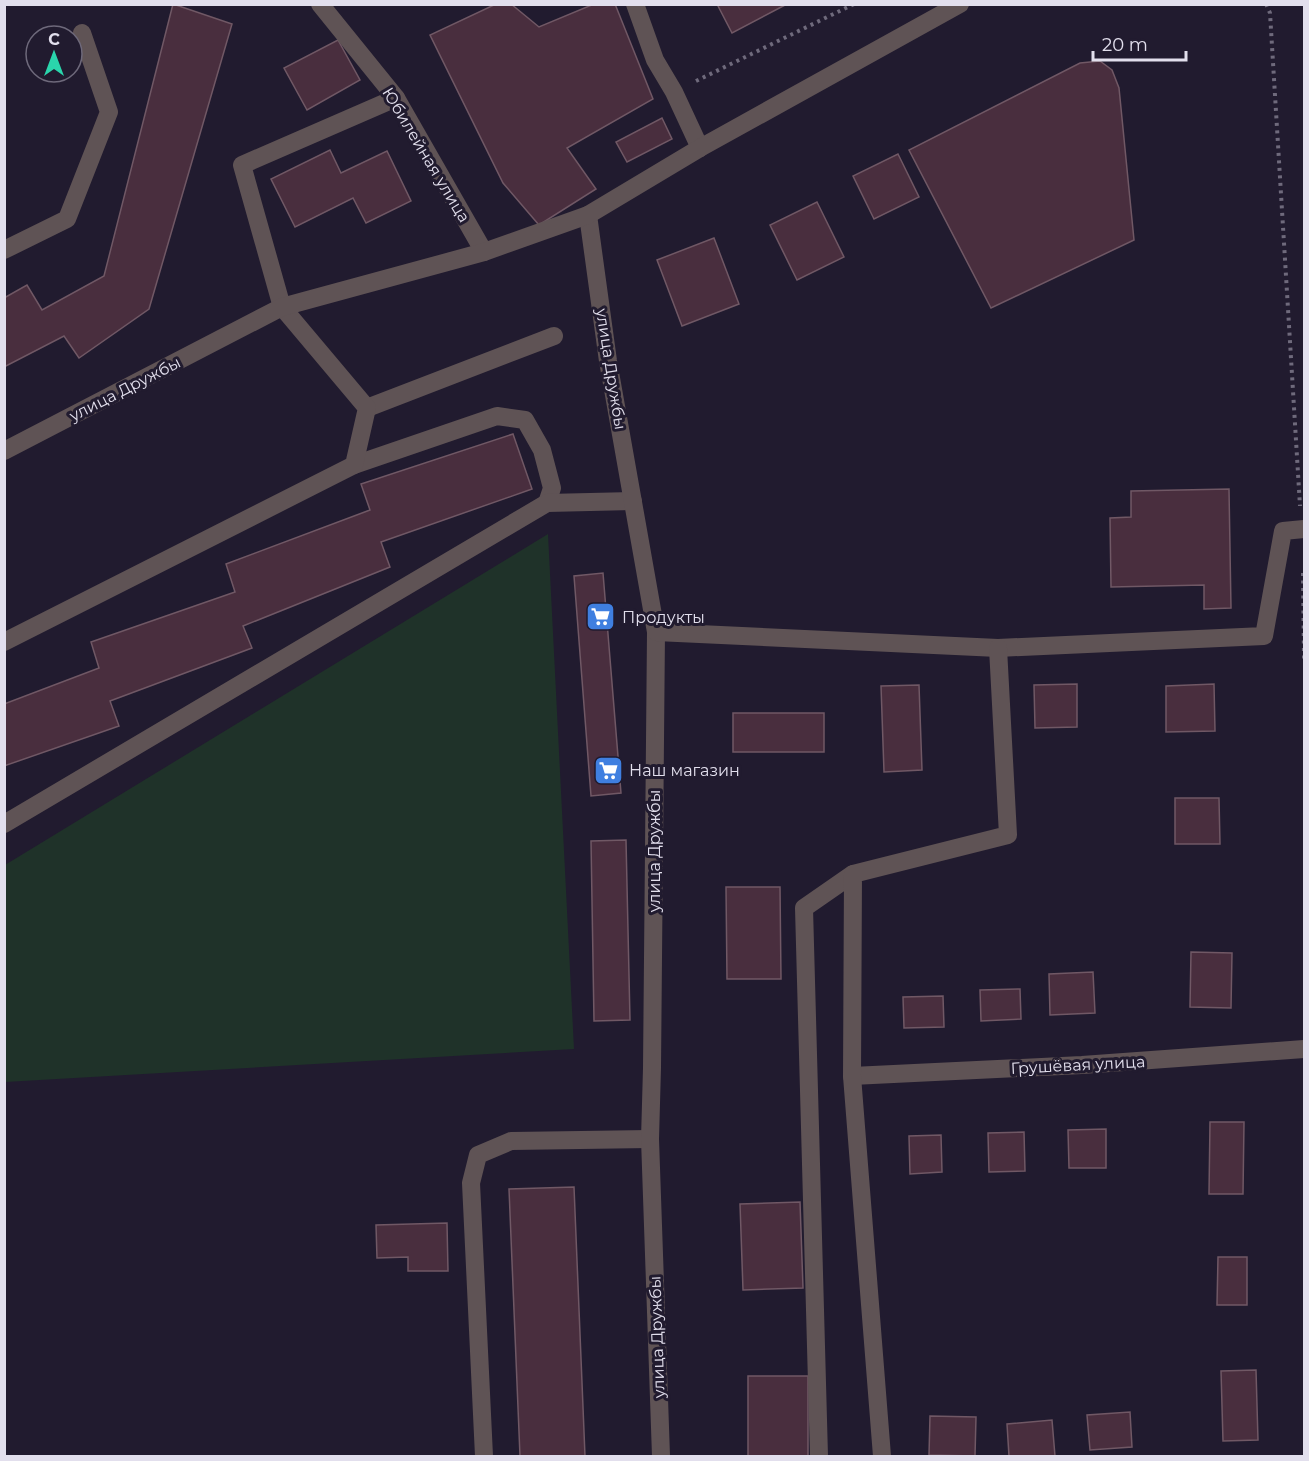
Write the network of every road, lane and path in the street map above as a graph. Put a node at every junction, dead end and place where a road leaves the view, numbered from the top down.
1 (320, 4) edge
2 (635, 4) edge
3 (854, 4) edge
4 (960, 4) edge
5 (1266, 4) edge
6 (84, 39) edge
7 (674, 92) junction
8 (396, 98) junction
9 (700, 148) junction
10 (588, 215) junction
11 (4, 250) edge
12 (484, 252) junction
13 (282, 307) junction
14 (554, 336) dead end
15 (367, 408) junction
16 (4, 452) edge
17 (354, 465) junction
18 (633, 501) junction
19 (547, 504) junction
20 (1303, 529) edge
21 (656, 632) junction
22 (4, 642) edge
23 (998, 648) junction
24 (1305, 659) edge
25 (4, 824) edge
26 (852, 874) junction
27 (1305, 1049) edge
28 (852, 1076) junction
29 (650, 1138) junction
30 (484, 1456) edge
31 (661, 1456) edge
32 (819, 1456) edge
33 (882, 1456) edge

1 - 8 street, Юбилейная улица
2 - 7 street
3 - 7 path
4 - 9 street, улица Дружбы
5 - 20 path
6 - 11 street
7 - 9 street
8 - 12 street, Юбилейная улица
8 - 13 street
9 - 10 street, улица Дружбы
10 - 12 street, улица Дружбы
10 - 18 street, улица Дружбы
12 - 13 street, улица Дружбы
13 - 15 street
13 - 16 street, улица Дружбы
14 - 15 street
15 - 17 street
17 - 19 street
17 - 22 street
18 - 19 street
18 - 21 street, улица Дружбы
19 - 25 street
20 - 23 street
20 - 24 path
21 - 23 street
21 - 29 street, улица Дружбы
23 - 26 street
26 - 28 street
26 - 32 street
27 - 28 street, Грушёвая улица
28 - 33 street
29 - 30 street
29 - 31 street, улица Дружбы

